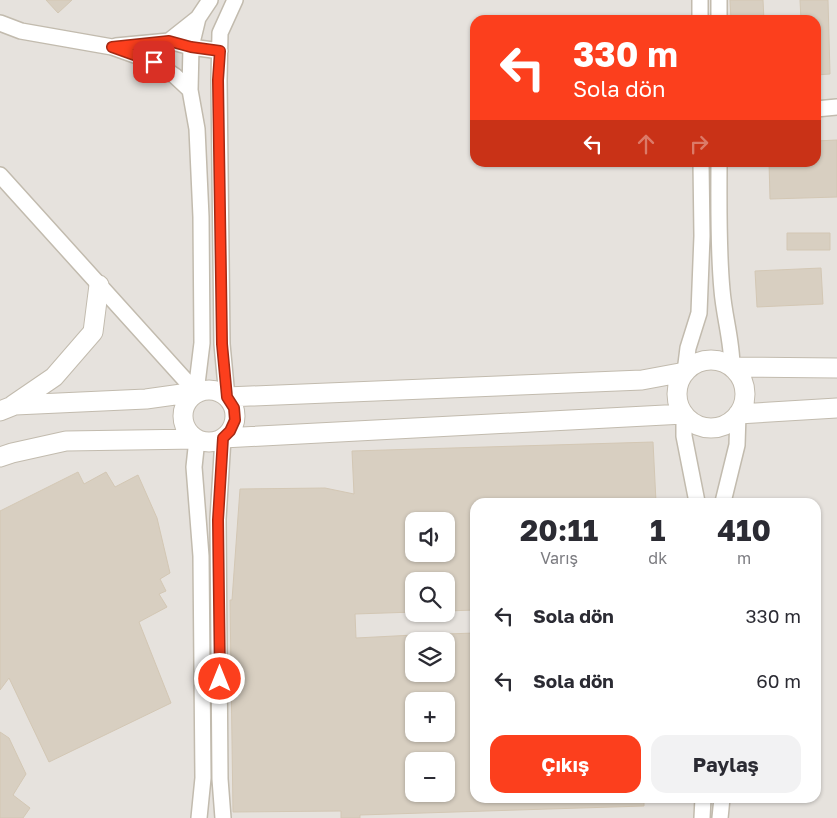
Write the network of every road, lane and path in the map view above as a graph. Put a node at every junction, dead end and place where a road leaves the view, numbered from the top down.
1 (210, 0) edge
2 (235, 0) edge
3 (700, 0) edge
4 (719, 0) edge
5 (700, 15) edge
6 (719, 15) edge
7 (198, 18) junction
8 (0, 23) edge
9 (169, 41) junction
10 (112, 47) junction
11 (191, 47) junction
12 (220, 51) junction
13 (190, 90) junction
14 (821, 108) edge
15 (837, 108) edge
16 (701, 167) edge
17 (719, 167) edge
18 (0, 175) edge
19 (100, 285) junction
20 (732, 367) junction
21 (837, 368) edge
22 (685, 372) junction
23 (196, 392) junction
24 (227, 397) junction
25 (837, 408) edge
26 (6, 409) edge
27 (684, 414) junction
28 (738, 414) junction
29 (223, 438) junction
30 (197, 439) junction
31 (0, 457) edge
32 (696, 498) edge
33 (724, 498) edge
34 (703, 803) edge
35 (722, 803) edge
36 (199, 818) edge
37 (223, 818) edge
38 (702, 818) edge
39 (720, 818) edge

1 - 7 street
2 - 12 street
3 - 5 street
4 - 6 street
7 - 9 street
7 - 11 street
8 - 10 street
9 - 10 street
9 - 11 street
10 - 13 street
11 - 12 street
11 - 13 street
12 - 24 street
13 - 23 street
14 - 15 street
16 - 22 street
17 - 20 street
18 - 19 street
19 - 23 street
19 - 26 street
20 - 21 street
20 - 22 street
20 - 28 street
22 - 24 street
22 - 27 street
23 - 24 street
23 - 26 street
23 - 30 street
24 - 29 street
25 - 28 street
27 - 28 street
27 - 29 street
27 - 32 street
28 - 33 street
29 - 30 street
29 - 37 street
30 - 31 street
30 - 36 street
34 - 38 street
35 - 39 street

